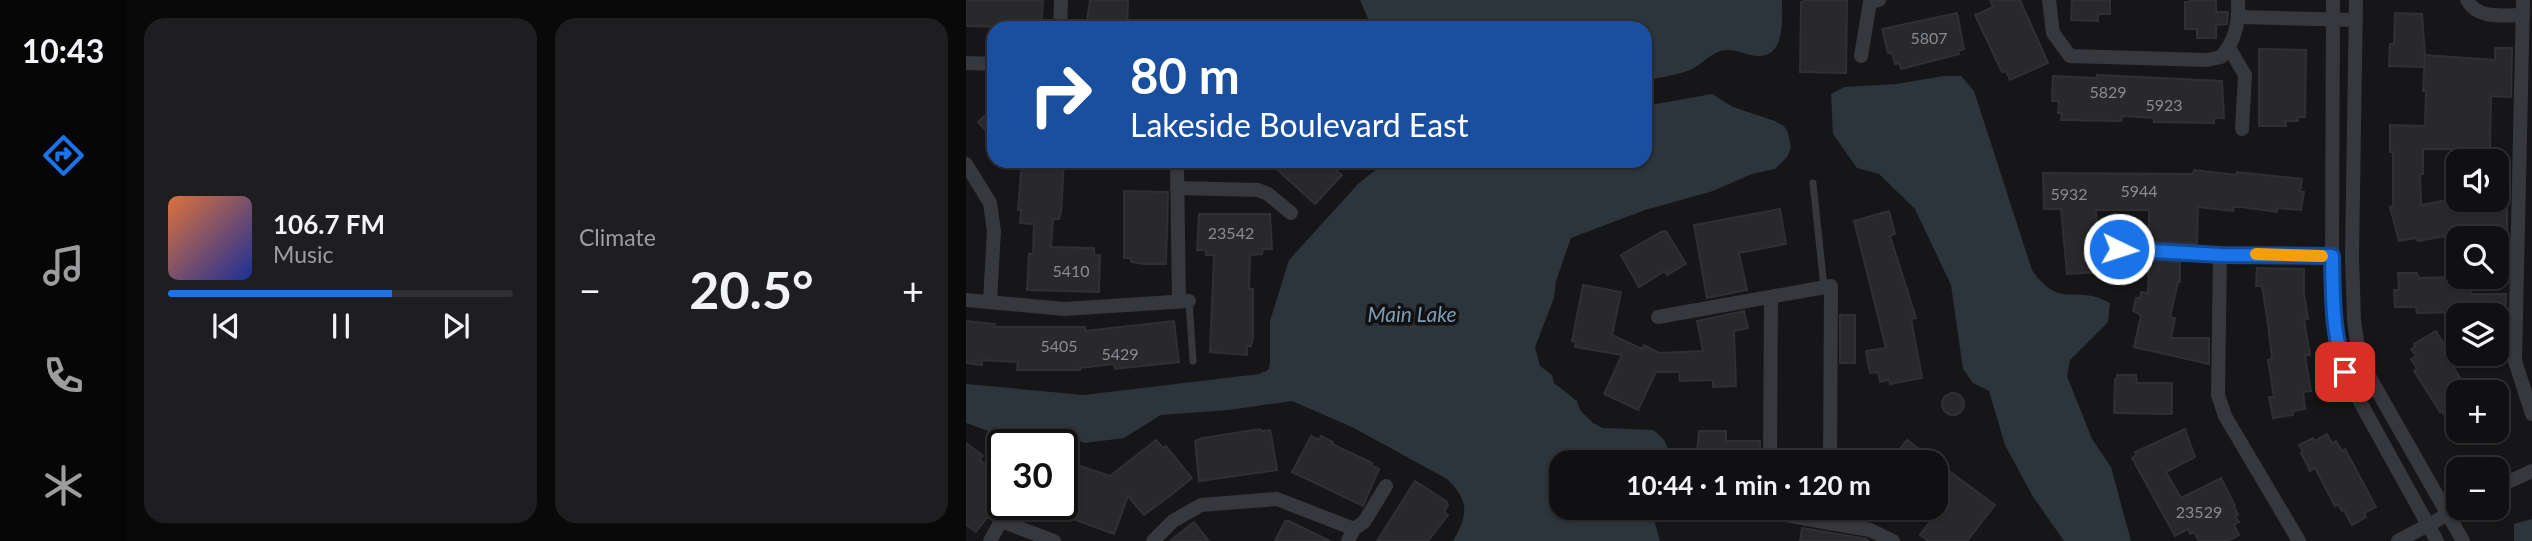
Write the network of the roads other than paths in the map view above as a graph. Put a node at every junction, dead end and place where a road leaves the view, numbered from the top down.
1 (1061, 0) edge
2 (2049, 0) edge
3 (2238, 0) edge
4 (2333, 0) edge
5 (2356, 0) edge
6 (2467, 0) edge
7 (1872, 1) edge
8 (2523, 7) edge
9 (2239, 17) junction
10 (2333, 19) junction
11 (2356, 20) junction
12 (1060, 21) edge
13 (2225, 52) junction
14 (1861, 56) dead end
15 (966, 62) edge
16 (987, 64) edge
17 (2242, 129) dead end
18 (966, 164) edge
19 (1177, 168) edge
20 (2526, 171) edge
21 (1813, 183) dead end
22 (1178, 188) junction
23 (1291, 213) dead end
24 (2119, 249) dead end
25 (2220, 255) junction
26 (2332, 256) junction
27 (1828, 287) junction
28 (1771, 298) junction
29 (966, 300) edge
30 (990, 301) junction
31 (1184, 301) junction
32 (1658, 317) dead end
33 (2516, 335) junction
34 (2532, 335) edge
35 (1193, 360) dead end
36 (2532, 414) edge
37 (1770, 450) edge
38 (1830, 450) edge
39 (2532, 471) edge
40 (2509, 482) edge
41 (1386, 486) dead end
42 (2446, 498) edge
43 (2446, 515) edge
44 (1843, 520) edge
45 (2457, 520) edge
46 (2428, 525) junction
47 (1351, 535) edge
48 (990, 541) edge
49 (1054, 541) edge
50 (1153, 541) edge
51 (1893, 541) edge
52 (2299, 541) edge
53 (2398, 541) edge
54 (2437, 541) edge
55 (2463, 541) edge

1 - 12 street
2 - 13 street
3 - 9 street
4 - 10 street
5 - 11 street
6 - 8 street
7 - 14 street
8 - 20 street
9 - 10 street
9 - 13 street
10 - 11 street
10 - 26 street
11 - 42 street
13 - 17 street
15 - 16 street
18 - 30 street
19 - 22 street
20 - 33 street
21 - 27 lane
22 - 23 street
22 - 31 street
24 - 25 street
25 - 26 street
25 - 52 street
26 - 46 street
27 - 28 street
27 - 38 street
28 - 32 street
28 - 37 street
29 - 30 street
30 - 31 street
31 - 35 lane
33 - 34 street
33 - 36 street
39 - 40 street
41 - 47 street
43 - 46 street
44 - 51 street
45 - 55 street
46 - 53 street
46 - 54 street
47 - 50 street
48 - 49 street

